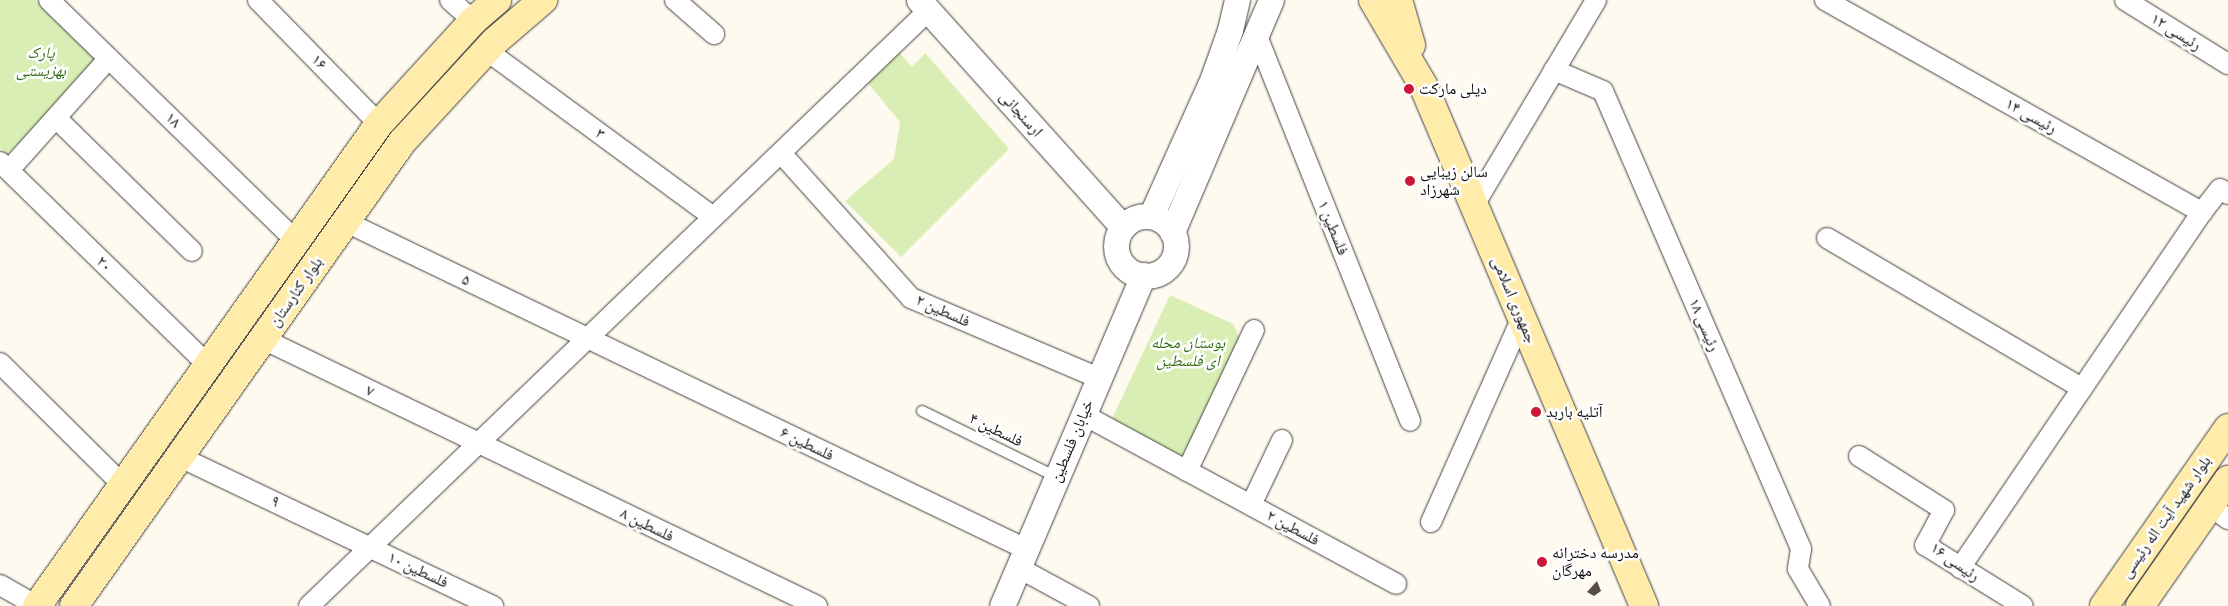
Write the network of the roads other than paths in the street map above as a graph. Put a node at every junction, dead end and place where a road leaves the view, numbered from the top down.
1 (49, 0) edge
2 (258, 0) edge
3 (450, 0) edge
4 (497, 0) edge
5 (543, 0) edge
6 (675, 0) edge
7 (1237, 0) edge
8 (1271, 0) edge
9 (1373, 0) edge
10 (1398, 0) edge
11 (1596, 0) edge
12 (1825, 0) edge
13 (2125, 0) edge
14 (924, 5) edge
15 (473, 21) junction
16 (714, 34) dead end
17 (1257, 36) junction
18 (486, 50) junction
19 (109, 58) junction
20 (2228, 64) edge
21 (1554, 70) junction
22 (1422, 85) junction
23 (56, 118) junction
24 (379, 124) junction
25 (780, 153) junction
26 (4, 166) edge
27 (2228, 194) edge
28 (1474, 205) junction
29 (2202, 212) junction
30 (1151, 216) junction
31 (713, 217) junction
32 (346, 222) junction
33 (1122, 227) junction
34 (1172, 232) junction
35 (1827, 238) dead end
36 (296, 241) junction
37 (192, 251) dead end
38 (1142, 276) junction
39 (1522, 318) junction
40 (1254, 330) dead end
41 (263, 339) junction
42 (587, 339) junction
43 (0, 363) edge
44 (208, 365) junction
45 (1099, 378) junction
46 (2082, 388) junction
47 (922, 411) dead end
48 (1084, 415) junction
49 (1410, 421) dead end
50 (2228, 428) edge
51 (1282, 440) dead end
52 (478, 444) junction
53 (1859, 456) dead end
54 (180, 457) junction
55 (1188, 471) junction
56 (1057, 477) junction
57 (2228, 480) edge
58 (123, 485) junction
59 (1251, 505) junction
60 (2219, 512) edge
61 (1431, 522) dead end
62 (370, 547) junction
63 (1022, 558) junction
64 (1960, 568) junction
65 (1396, 584) dead end
66 (0, 585) edge
67 (2148, 603) edge
68 (37, 606) edge
69 (74, 606) edge
70 (309, 606) edge
71 (493, 606) edge
72 (817, 606) edge
73 (1002, 606) edge
74 (1089, 606) edge
75 (1644, 606) edge
76 (1820, 606) edge
77 (2023, 606) edge
78 (2104, 606) edge

1 - 19 street, ۱۸
2 - 24 street, ۱۶
3 - 15 street
4 - 15 main road, بلوار کنارستان
5 - 18 main road, بلوار کنارستان
6 - 16 street
7 - 30 street
8 - 17 street
9 - 22 main road, جمهوری اسلامی
10 - 22 main road
11 - 21 street
12 - 29 street, رئیسی ۱۴
13 - 20 street, رئیسی ۱۲
14 - 25 street
14 - 33 street, ارسنجانی
15 - 24 main road, بلوار کنارستان
17 - 34 street
17 - 49 street, فلسطین ۱
18 - 31 street, ۳
18 - 32 main road, بلوار کنارستان
19 - 23 street
19 - 36 street, ۱۸
21 - 28 street
21 - 76 street, رئیسی ۱۸
22 - 28 main road, جمهوری اسلامی
23 - 26 street
23 - 37 street
24 - 36 main road, بلوار کنارستان
25 - 31 street
25 - 45 street, فلسطین ۲
26 - 44 street, ۲۰
27 - 29 street
28 - 39 main road, جمهوری اسلامی
29 - 46 street
30 - 33 street
30 - 34 street
31 - 42 street
32 - 41 main road, بلوار کنارستان
32 - 42 street, ۵
33 - 38 street
34 - 38 street
35 - 46 street
36 - 44 main road, بلوار کنارستان
38 - 45 street, خیابان فلسطین
39 - 61 street
39 - 75 main road, جمهوری اسلامی
40 - 55 street
41 - 52 street, ۷
41 - 54 main road, بلوار کنارستان
42 - 52 street
42 - 63 street, فلسطین ۶
43 - 58 street
44 - 58 main road, بلوار کنارستان
45 - 48 street, خیابان فلسطین
46 - 64 street
47 - 56 lane, فلسطین ۴
48 - 55 street, فلسطین ۲
48 - 56 street, خیابان فلسطین
50 - 78 main road, بلوار شهید آیت اله رئیسی
51 - 59 street
52 - 62 street
52 - 72 street, فلسطین ۸
53 - 64 street, رئیسی ۱۶
54 - 62 street, ۹
54 - 69 main road, بلوار کنارستان
55 - 59 street, فلسطین ۲
56 - 63 street, خیابان فلسطین
57 - 60 main road, بلوار شهید آیت اله رئیسی
58 - 68 main road, بلوار کنارستان
59 - 65 street, فلسطین ۲
60 - 67 main road, بلوار شهید آیت اله رئیسی
62 - 70 street
62 - 71 street, فلسطین ۱۰
63 - 73 street, خیابان فلسطین
63 - 74 street, فلسطین ۶
64 - 77 street, رئیسی ۱۶
66 - 68 street

